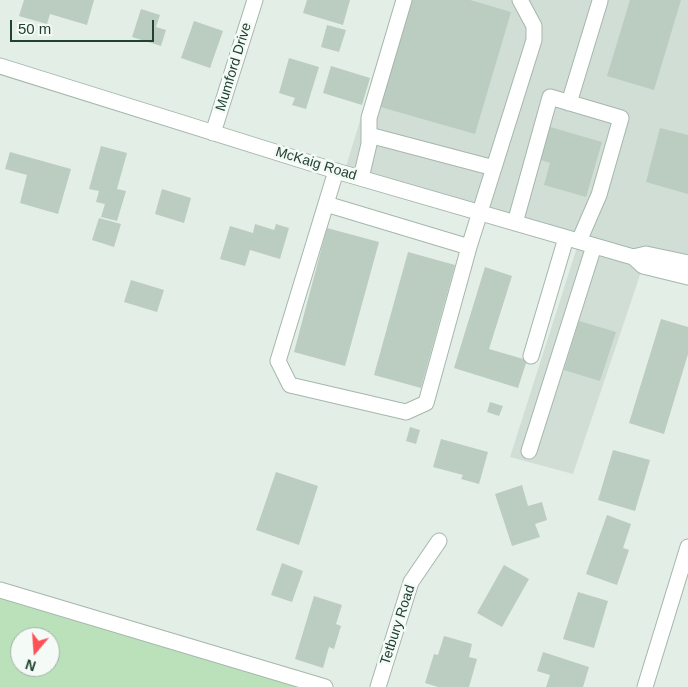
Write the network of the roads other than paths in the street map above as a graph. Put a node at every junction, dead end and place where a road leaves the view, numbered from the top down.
1 (255, 0) edge
2 (404, 0) edge
3 (520, 0) edge
4 (600, 1) edge
5 (0, 66) edge
6 (569, 103) junction
7 (213, 133) junction
8 (369, 135) junction
9 (494, 168) junction
10 (336, 171) junction
11 (361, 178) junction
12 (326, 204) junction
13 (479, 212) junction
14 (515, 222) junction
15 (580, 242) junction
16 (469, 247) junction
17 (633, 257) junction
18 (688, 263) edge
19 (688, 277) edge
20 (531, 356) dead end
21 (529, 450) dead end
22 (439, 541) dead end
23 (688, 547) edge
24 (0, 590) edge
25 (325, 687) edge
26 (378, 687) edge
27 (645, 687) edge

1 - 7 street, Mumford Drive
2 - 8 street
3 - 9 street
4 - 6 street
5 - 7 street, McKaig Road
6 - 14 street
6 - 15 street
7 - 10 street, McKaig Road
8 - 9 street
8 - 11 street
9 - 13 street
10 - 11 street, McKaig Road
10 - 12 street
11 - 13 street, McKaig Road
12 - 16 street
12 - 16 street
13 - 14 street, McKaig Road
13 - 16 street
14 - 15 street, McKaig Road
15 - 17 street, McKaig Road
15 - 20 street
15 - 21 street
17 - 18 street, McKaig Road
17 - 19 street, McKaig Road
22 - 26 street, Tetbury Road
23 - 27 street
24 - 25 street

